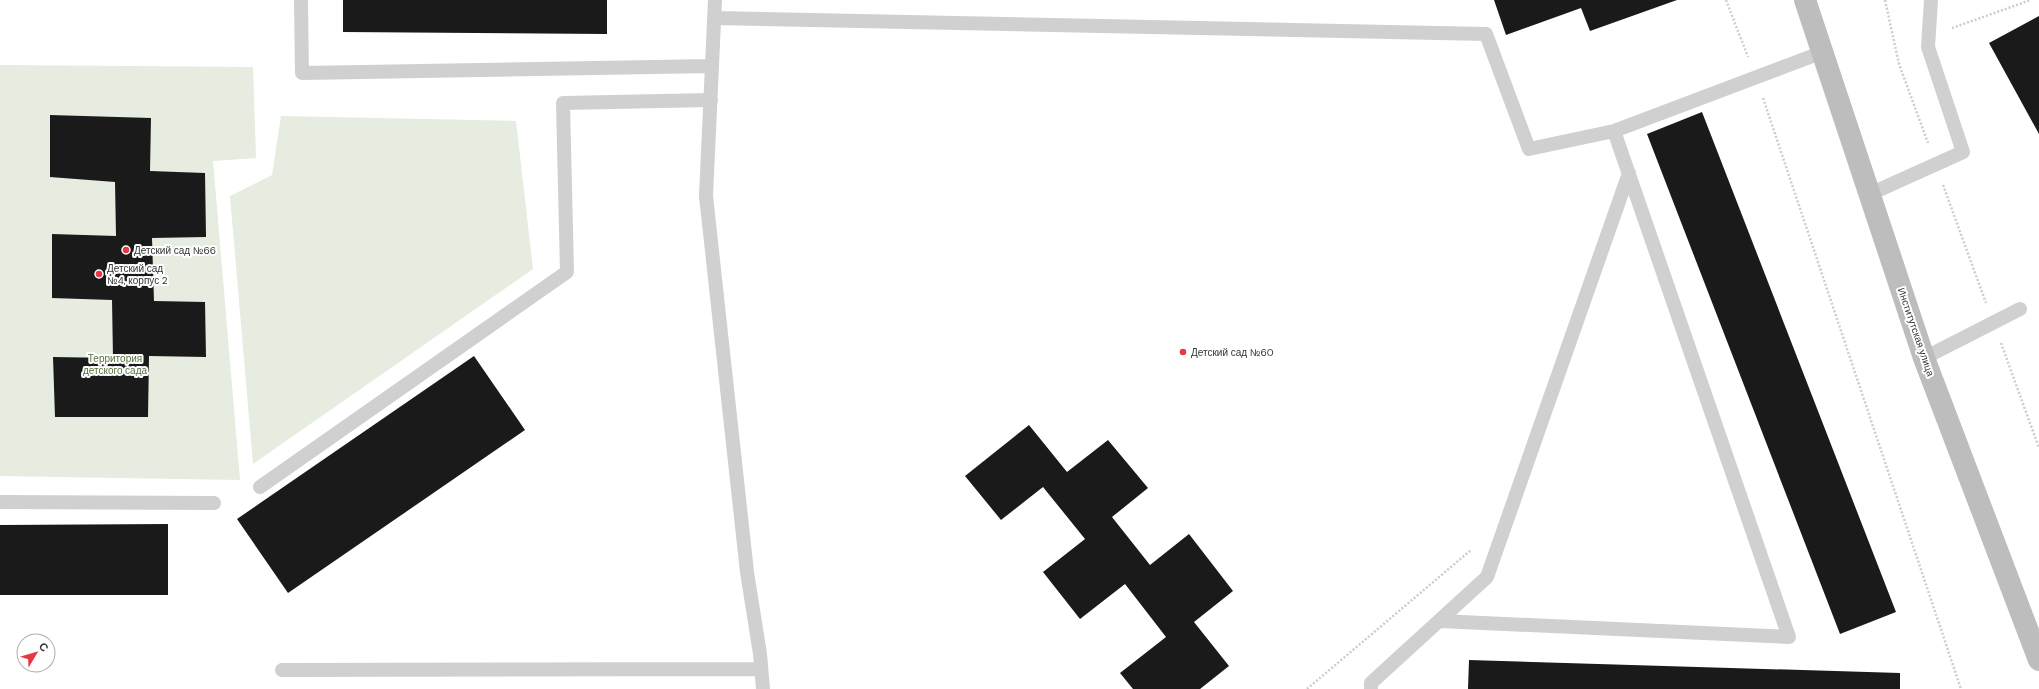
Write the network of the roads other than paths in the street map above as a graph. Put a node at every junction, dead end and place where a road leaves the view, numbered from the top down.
1 (301, 0) edge
2 (715, 0) edge
3 (1805, 0) edge
4 (1931, 0) edge
5 (715, 18) junction
6 (1823, 52) junction
7 (712, 66) junction
8 (711, 100) junction
9 (1614, 131) junction
10 (1628, 173) junction
11 (1870, 194) junction
12 (2020, 309) dead end
13 (1924, 358) junction
14 (260, 487) dead end
15 (0, 502) edge
16 (214, 503) dead end
17 (1440, 621) junction
18 (2039, 660) edge
19 (761, 669) junction
20 (282, 670) dead end
21 (1373, 687) edge
22 (763, 689) edge

1 - 7 lane
2 - 5 lane
3 - 6 main road, Институтская улица
4 - 11 lane
5 - 7 lane
5 - 9 lane
6 - 9 lane
6 - 11 main road, Институтская улица
7 - 8 lane
8 - 14 lane
8 - 19 lane
9 - 10 lane
10 - 17 lane
10 - 17 lane
11 - 13 main road, Институтская улица
12 - 13 lane
13 - 18 main road, Институтская улица
15 - 16 lane
17 - 21 lane
19 - 20 lane
19 - 22 lane

